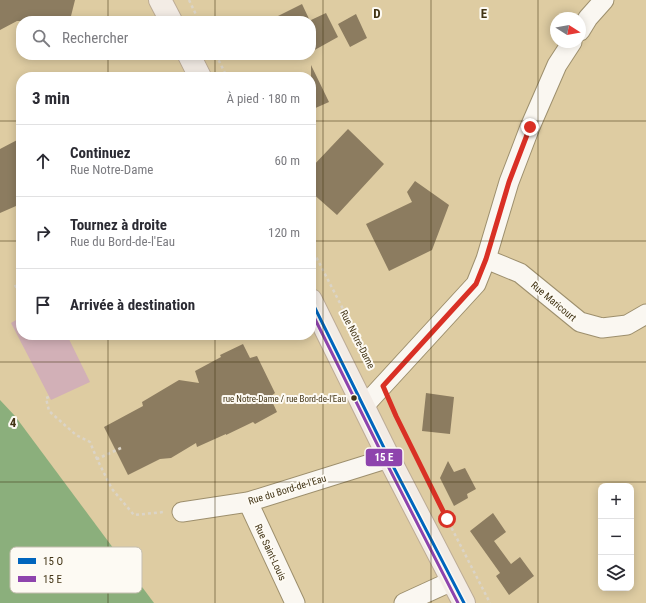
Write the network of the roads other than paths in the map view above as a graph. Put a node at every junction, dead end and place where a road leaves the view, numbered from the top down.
1 (160, 0) edge
2 (604, 0) edge
3 (168, 16) edge
4 (586, 21) edge
5 (568, 48) edge
6 (191, 60) edge
7 (197, 72) edge
8 (486, 259) junction
9 (316, 310) edge
10 (646, 314) edge
11 (364, 406) junction
12 (389, 458) junction
13 (248, 502) junction
14 (182, 512) road end
15 (452, 581) junction
16 (295, 603) edge
17 (404, 603) edge
18 (464, 603) edge

1 - 3 main road
2 - 4 street
5 - 8 street
6 - 7 main road
8 - 10 street, Rue Maricourt
8 - 11 street
9 - 11 main road
11 - 12 main road
12 - 13 street, Rue du Bord-de-l'Eau
12 - 15 main road
13 - 14 street, Rue du Bord-de-l'Eau
13 - 16 street, Rue Saint-Louis
15 - 17 street
15 - 18 main road

